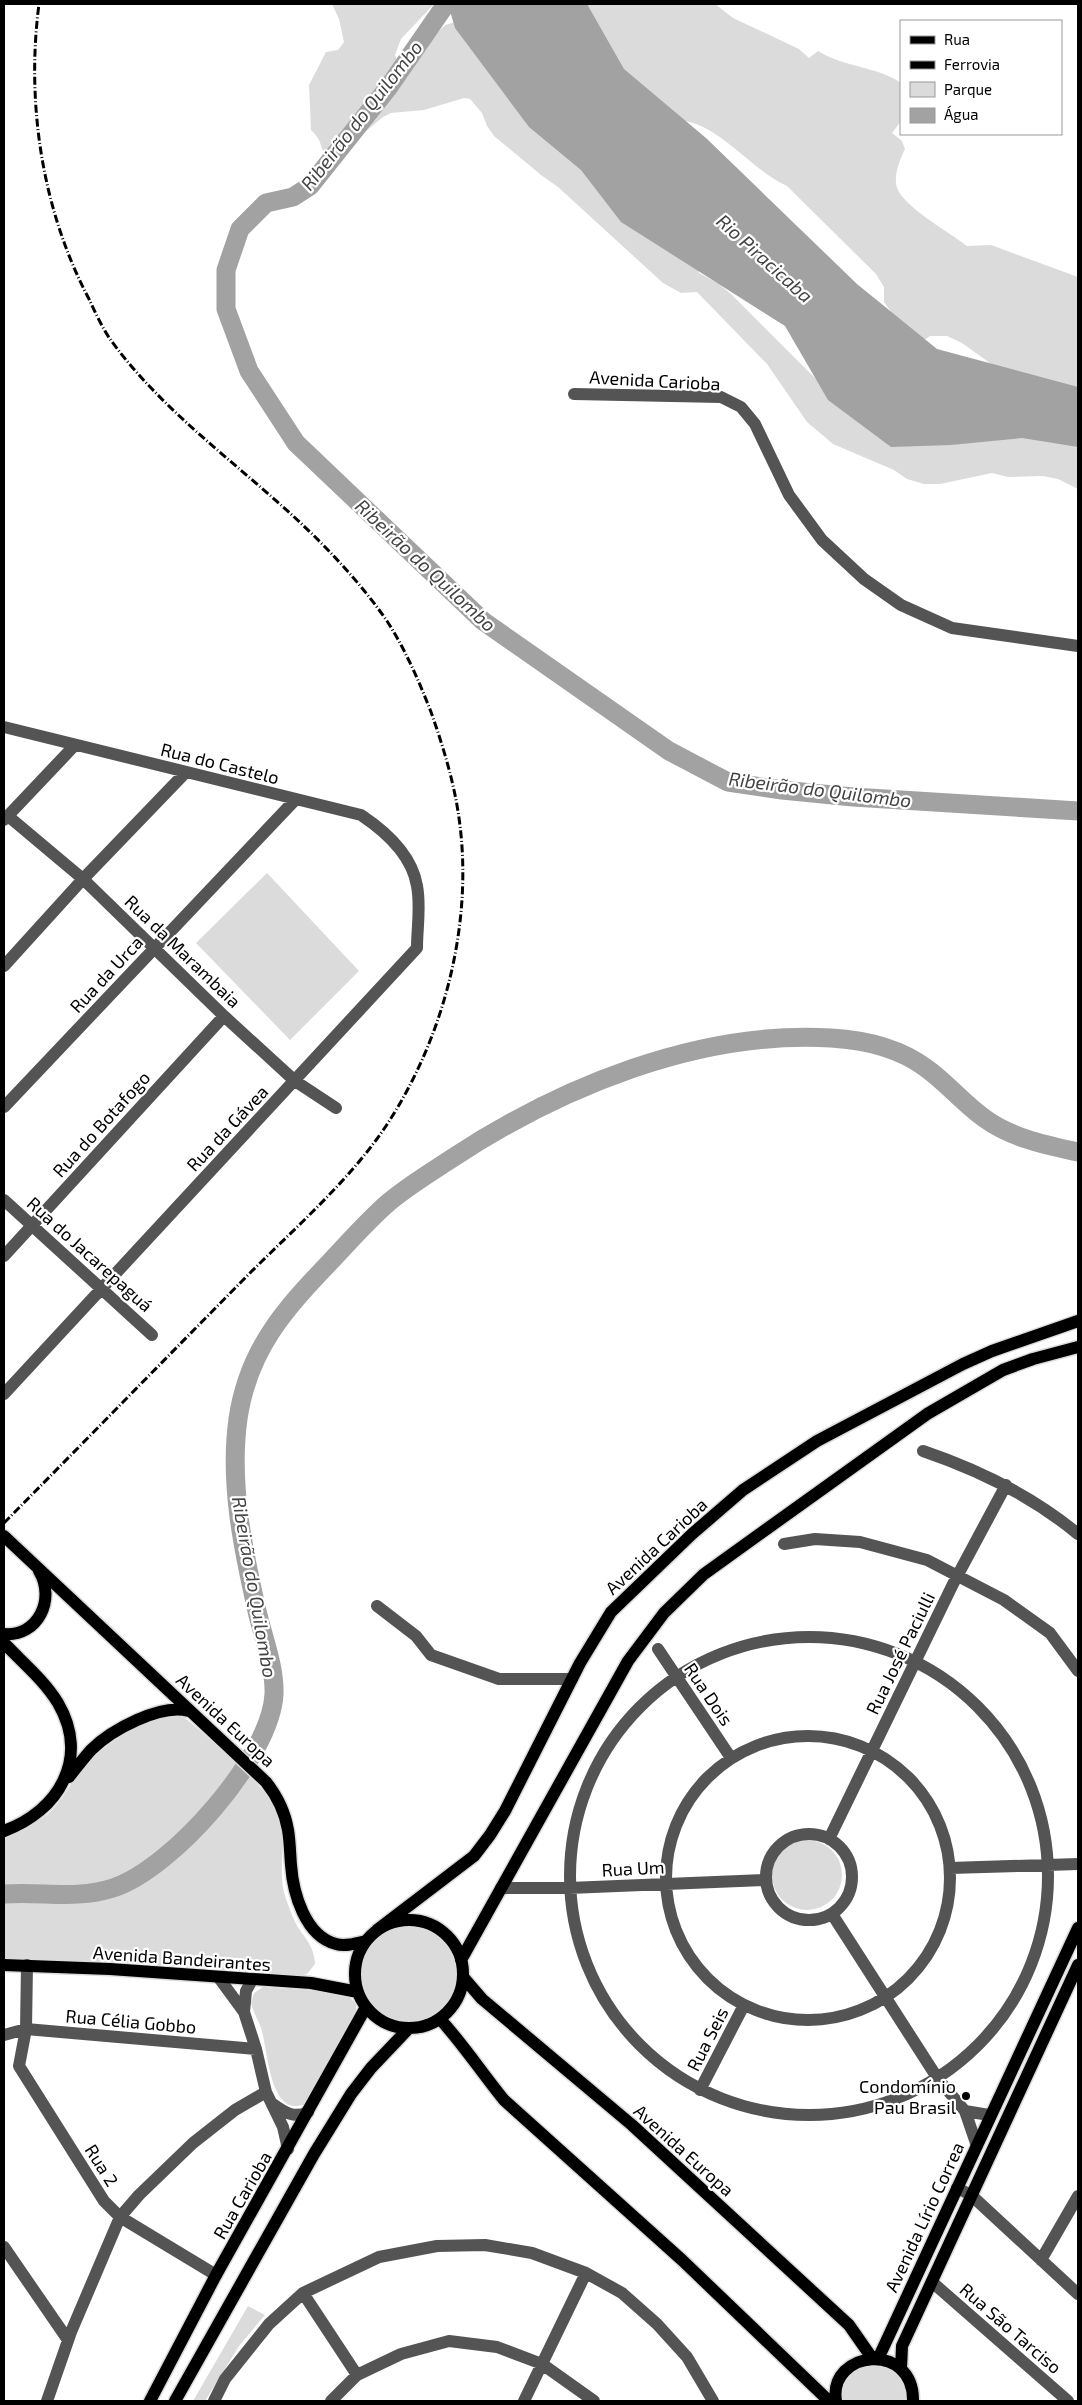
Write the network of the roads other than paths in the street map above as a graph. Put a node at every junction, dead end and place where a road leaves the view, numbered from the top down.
1 (574, 394) dead end
2 (1078, 646) edge
3 (4, 727) edge
4 (75, 745) junction
5 (186, 772) junction
6 (296, 799) junction
7 (6, 818) edge
8 (410, 864) joint
9 (83, 880) junction
10 (155, 947) junction
11 (4, 966) edge
12 (224, 1016) junction
13 (295, 1081) junction
14 (4, 1108) edge
15 (336, 1108) dead end
16 (4, 1200) edge
17 (32, 1226) junction
18 (4, 1256) edge
19 (101, 1288) junction
20 (1078, 1321) edge
21 (152, 1334) dead end
22 (1078, 1347) edge
23 (4, 1394) edge
24 (923, 1451) dead end
25 (1006, 1485) junction
26 (1078, 1534) edge
27 (4, 1536) edge
28 (784, 1544) dead end
29 (36, 1566) junction
30 (959, 1578) junction
31 (377, 1606) dead end
32 (4, 1634) edge
33 (4, 1643) edge
34 (658, 1649) dead end
35 (916, 1662) junction
36 (1078, 1671) edge
37 (676, 1676) junction
38 (572, 1679) junction
39 (189, 1710) junction
40 (871, 1750) junction
41 (731, 1758) junction
42 (62, 1786) junction
43 (4, 1831) edge
44 (829, 1839) junction
45 (1078, 1864) edge
46 (1048, 1865) junction
47 (950, 1868) junction
48 (766, 1880) junction
49 (665, 1884) junction
50 (501, 1888) junction
51 (569, 1888) junction
52 (832, 1914) junction
53 (1078, 1928) edge
54 (377, 1930) junction
55 (366, 1941) junction
56 (461, 1960) junction
57 (4, 1965) edge
58 (28, 1965) junction
59 (1078, 1965) edge
60 (219, 1978) junction
61 (463, 1978) junction
62 (252, 1980) junction
63 (358, 1992) junction
64 (887, 1997) junction
65 (744, 2005) junction
66 (366, 2007) junction
67 (244, 2012) junction
68 (440, 2019) junction
69 (409, 2028) junction
70 (26, 2029) junction
71 (4, 2035) edge
72 (256, 2049) junction
73 (938, 2079) junction
74 (700, 2090) junction
75 (266, 2092) junction
76 (273, 2104) junction
77 (965, 2111) junction
78 (308, 2112) junction
79 (990, 2115) junction
80 (976, 2144) junction
81 (288, 2149) junction
82 (957, 2188) junction
83 (971, 2195) junction
84 (1078, 2196) edge
85 (120, 2217) junction
86 (4, 2248) edge
87 (1041, 2260) junction
88 (586, 2273) junction
89 (216, 2275) junction
90 (932, 2282) junction
91 (303, 2294) junction
92 (1078, 2294) edge
93 (68, 2340) junction
94 (875, 2358) junction
95 (542, 2364) junction
96 (901, 2369) junction
97 (357, 2375) junction
98 (915, 2398) edge
99 (47, 2401) edge
100 (150, 2401) edge
101 (175, 2401) edge
102 (214, 2401) edge
103 (331, 2401) edge
104 (524, 2401) edge
105 (594, 2401) edge
106 (713, 2401) edge
107 (829, 2401) edge
108 (836, 2401) edge
109 (1068, 2401) edge

1 - 2 street, Avenida Carioba
3 - 4 street, Rua do Castelo
4 - 5 street, Rua do Castelo
4 - 7 street
5 - 6 street, Rua do Castelo
5 - 9 street
6 - 8 street, Rua do Castelo
6 - 10 street, Rua da Urca
7 - 9 street, Rua da Marambaia
8 - 13 street, Rua da Gávea
9 - 10 street, Rua da Marambaia
9 - 11 street
10 - 12 street, Rua da Marambaia
10 - 14 street, Rua da Urca
12 - 13 street, Rua da Marambaia
12 - 17 street, Rua do Botafogo
13 - 15 street, Rua da Marambaia
13 - 19 street, Rua da Gávea
16 - 17 street, Rua do Jacarepaguá
17 - 18 street, Rua do Botafogo
17 - 19 street, Rua do Jacarepaguá
19 - 21 street, Rua do Jacarepaguá
19 - 23 street, Rua da Gávea
20 - 38 main road, Avenida Carioba
22 - 50 main road
24 - 25 street
25 - 26 street
25 - 30 street, Rua José Paciulli
27 - 29 main road, Avenida Europa
28 - 30 street
29 - 32 main road
29 - 39 main road, Avenida Europa
30 - 35 street, Rua José Paciulli
30 - 36 street
31 - 38 street
33 - 42 main road
34 - 37 street, Rua Dois
35 - 37 street
35 - 40 street, Rua José Paciulli
35 - 46 street
37 - 41 street, Rua Dois
37 - 51 street
38 - 54 main road, Avenida Carioba
39 - 42 main road
39 - 55 main road, Avenida Europa
40 - 41 street
40 - 44 street, Rua José Paciulli
40 - 47 street
41 - 49 street
42 - 43 main road
44 - 48 street
44 - 52 street
45 - 46 street
46 - 47 street
46 - 73 street
47 - 64 street
48 - 49 street, Rua Um
48 - 52 street
49 - 51 street, Rua Um
49 - 65 street
50 - 51 street, Rua Um
50 - 56 main road
51 - 74 street
52 - 64 street
53 - 79 main road, Avenida Lírio Correa
54 - 55 main road
54 - 56 main road
55 - 63 main road
56 - 61 main road
57 - 58 main road, Avenida Bandeirantes
58 - 60 main road, Avenida Bandeirantes
58 - 70 street, Rua 2
59 - 83 main road, Avenida Lírio Correa
60 - 62 main road, Avenida Bandeirantes
60 - 67 street
61 - 68 main road
61 - 94 main road, Avenida Europa
62 - 63 main road, Avenida Bandeirantes
62 - 67 street
63 - 66 main road
64 - 65 street
64 - 73 street
65 - 74 street, Rua Seis
66 - 69 main road
66 - 78 main road, Rua Carioba
67 - 72 street
68 - 69 main road
68 - 107 main road
69 - 101 main road
70 - 71 street, Rua Célia Gobbo
70 - 72 street, Rua Célia Gobbo
70 - 85 street, Rua 2
72 - 75 street
73 - 74 street
73 - 77 street
75 - 76 street
75 - 85 street
76 - 78 street
76 - 81 street
77 - 79 street
77 - 80 street
78 - 81 main road, Rua Carioba
79 - 80 main road, Avenida Lírio Correa
80 - 82 main road, Avenida Lírio Correa
81 - 89 main road, Rua Carioba
82 - 83 street
82 - 94 main road, Avenida Lírio Correa
83 - 87 street
83 - 90 main road, Avenida Lírio Correa
84 - 87 street
85 - 89 street, Rua 2
85 - 93 street
86 - 93 street
87 - 92 street
88 - 91 street
88 - 95 street
88 - 106 street
89 - 100 main road, Rua Carioba
90 - 96 main road, Avenida Lírio Correa
90 - 109 street, Rua São Tarciso
91 - 97 street
91 - 102 street
93 - 99 street
94 - 96 main road
94 - 108 main road
95 - 97 street
95 - 104 street
95 - 105 street
96 - 98 main road
97 - 103 street

